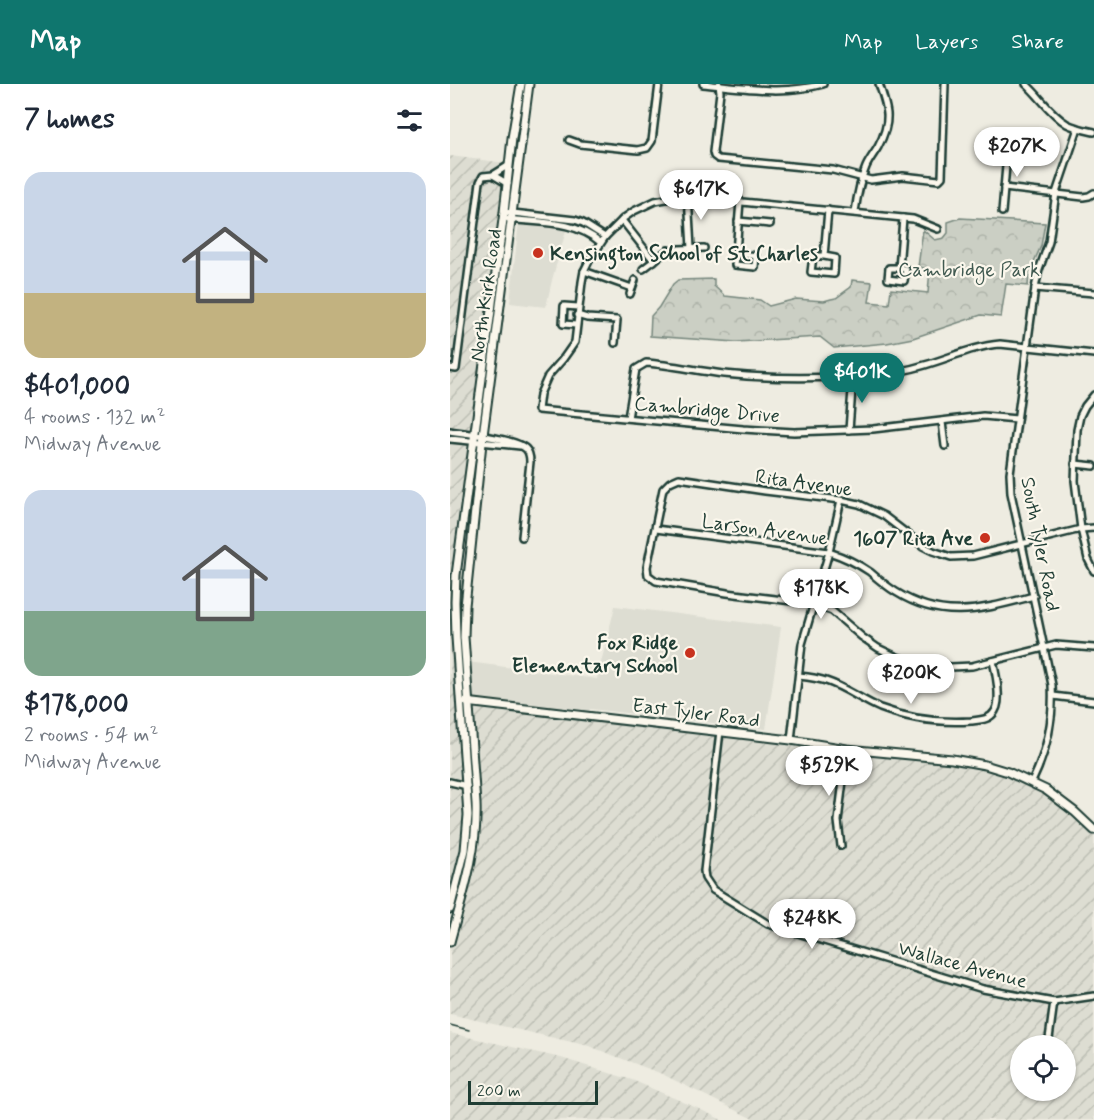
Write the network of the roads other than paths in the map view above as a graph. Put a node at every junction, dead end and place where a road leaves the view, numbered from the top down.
1 (521, 84) edge
2 (529, 84) edge
3 (659, 84) edge
4 (703, 84) edge
5 (823, 84) edge
6 (879, 84) edge
7 (945, 84) edge
8 (1026, 84) edge
9 (719, 85) edge
10 (1078, 129) junction
11 (1094, 132) edge
12 (569, 140) dead end
13 (1008, 143) dead end
14 (509, 165) junction
15 (493, 175) junction
16 (862, 177) junction
17 (508, 184) junction
18 (1004, 188) junction
19 (1056, 193) junction
20 (1094, 193) edge
21 (688, 195) junction
22 (740, 201) junction
23 (828, 210) junction
24 (855, 212) junction
25 (1002, 212) dead end
26 (504, 215) junction
27 (512, 216) junction
28 (903, 218) junction
29 (622, 220) junction
30 (738, 221) junction
31 (770, 224) dead end
32 (938, 229) dead end
33 (605, 237) junction
34 (600, 242) junction
35 (704, 248) dead end
36 (679, 249) dead end
37 (691, 249) junction
38 (668, 250) dead end
39 (736, 253) dead end
40 (824, 256) junction
41 (654, 261) junction
42 (899, 268) dead end
43 (644, 269) dead end
44 (584, 271) junction
45 (635, 280) dead end
46 (1035, 288) junction
47 (1094, 293) edge
48 (578, 307) junction
49 (577, 315) junction
50 (576, 325) junction
51 (615, 342) dead end
52 (1028, 347) junction
53 (1094, 354) edge
54 (450, 368) edge
55 (853, 376) junction
56 (1094, 395) edge
57 (628, 418) junction
58 (1017, 419) junction
59 (942, 422) junction
60 (849, 430) junction
61 (450, 431) edge
62 (450, 439) edge
63 (479, 439) junction
64 (945, 446) dead end
65 (1076, 464) junction
66 (1094, 466) edge
67 (841, 500) junction
68 (1094, 528) edge
69 (656, 529) junction
70 (1081, 529) junction
71 (522, 537) dead end
72 (1022, 543) junction
73 (829, 552) junction
74 (1094, 571) edge
75 (1034, 596) junction
76 (814, 605) junction
77 (1045, 647) junction
78 (1094, 648) edge
79 (993, 661) junction
80 (799, 676) junction
81 (1053, 696) junction
82 (1094, 700) edge
83 (465, 702) junction
84 (720, 732) junction
85 (791, 740) junction
86 (847, 749) junction
87 (450, 782) edge
88 (1032, 782) junction
89 (471, 785) junction
90 (1094, 830) edge
91 (841, 846) dead end
92 (450, 909) edge
93 (451, 940) edge
94 (1094, 996) edge
95 (1054, 1002) junction
96 (1050, 1035) edge

1 - 14 main road, North Kirk Road
2 - 27 main road, North Kirk Road
3 - 12 street
4 - 9 street
5 - 9 street
6 - 16 street
7 - 16 street
8 - 10 street
9 - 16 street
10 - 11 street
10 - 19 street, South Tyler Road
13 - 18 street
14 - 15 street
14 - 17 main road, North Kirk Road
15 - 17 street
15 - 54 street
16 - 24 street
17 - 26 main road, North Kirk Road
18 - 19 street
18 - 25 street
19 - 20 street
19 - 46 street, South Tyler Road
21 - 22 street
21 - 29 street
21 - 37 street
22 - 23 street
22 - 30 street
23 - 24 street
23 - 40 street
24 - 28 street
26 - 27 street
26 - 63 main road, North Kirk Road
27 - 33 street
27 - 34 street
27 - 63 main road, North Kirk Road
28 - 32 street
28 - 42 street
29 - 33 street
29 - 41 street
30 - 31 street
30 - 39 street
33 - 34 street
34 - 44 street
35 - 37 street
36 - 37 street
38 - 41 street
40 - 40 street
41 - 43 street
44 - 45 street
44 - 48 street
46 - 47 street
46 - 52 street, South Tyler Road
48 - 49 street
48 - 50 street
49 - 50 street
49 - 51 street
50 - 57 street, Cambridge Drive
52 - 53 street
52 - 55 street
52 - 58 street, South Tyler Road
55 - 57 street
55 - 60 street
56 - 65 street
57 - 60 street, Cambridge Drive
58 - 59 street, Cambridge Drive
58 - 72 street, South Tyler Road
59 - 60 street, Cambridge Drive
59 - 64 street
61 - 63 street
62 - 63 street
63 - 71 street
63 - 83 main road, North Kirk Road
63 - 83 main road, North Kirk Road
65 - 66 street
65 - 70 street
67 - 69 street, Rita Avenue
67 - 72 street, Rita Avenue
67 - 73 street
68 - 70 street, Rita Avenue
69 - 73 street, Larson Avenue
69 - 76 street
70 - 72 street, Rita Avenue
70 - 74 street
72 - 75 street, South Tyler Road
73 - 75 street, Larson Avenue
73 - 76 street
75 - 77 street, South Tyler Road
76 - 79 street
76 - 80 street
77 - 78 street
77 - 79 street
77 - 81 street, South Tyler Road
79 - 80 street
80 - 85 street
81 - 82 street
81 - 88 street, South Tyler Road
83 - 84 main road, East Tyler Road
83 - 89 main road, North Kirk Road
84 - 85 main road, East Tyler Road
84 - 95 street, Wallace Avenue
85 - 86 main road, East Tyler Road
86 - 88 main road, East Tyler Road
86 - 91 street
87 - 89 street
88 - 90 main road
89 - 92 main road, North Kirk Road
89 - 93 main road, North Kirk Road
94 - 95 street, Wallace Avenue
95 - 96 street

